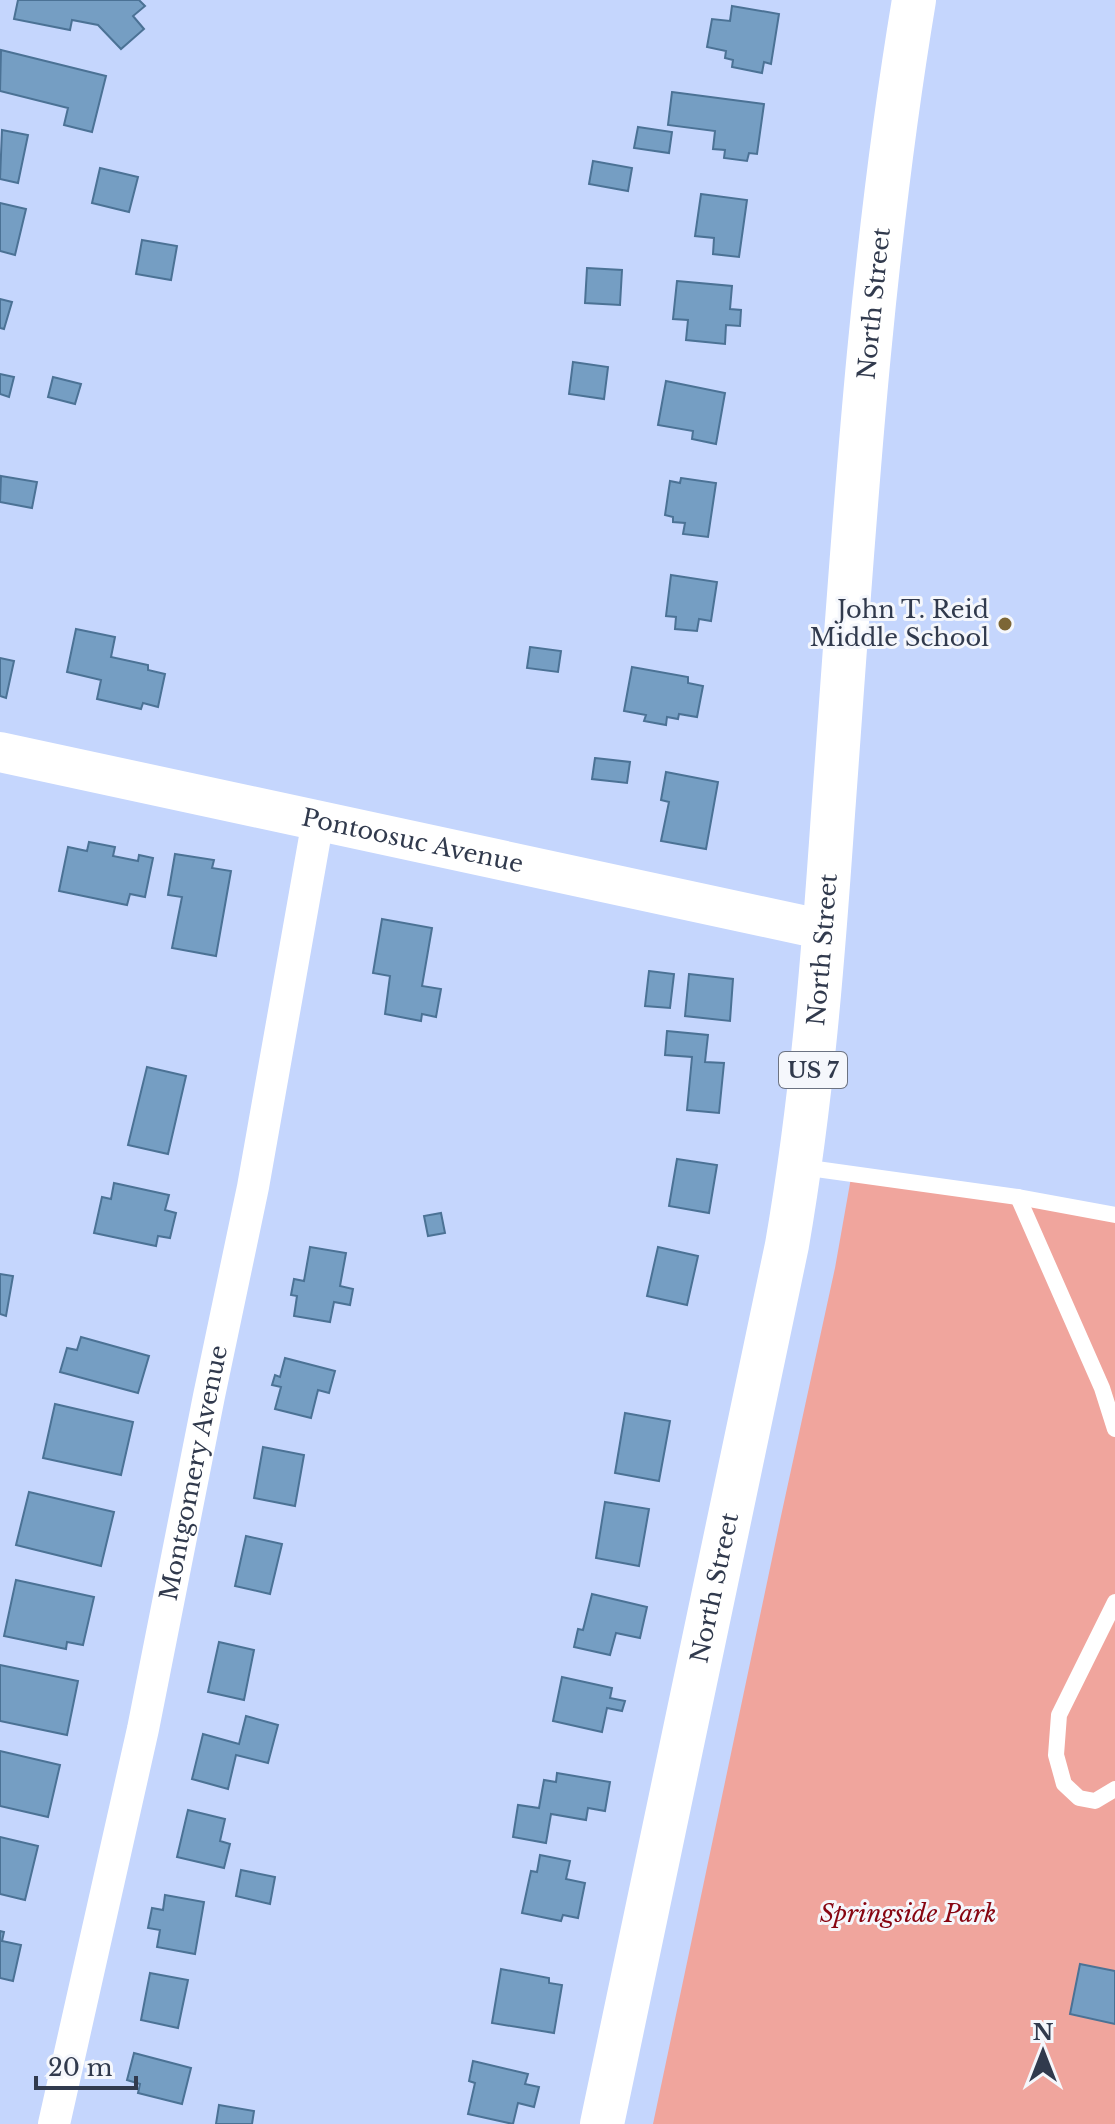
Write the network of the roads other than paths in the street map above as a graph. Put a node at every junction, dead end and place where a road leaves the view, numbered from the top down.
1 (914, 0) edge
2 (0, 752) edge
3 (318, 820) junction
4 (825, 930) junction
5 (801, 1167) junction
6 (1018, 1197) junction
7 (1115, 1215) edge
8 (1115, 1429) edge
9 (1115, 1602) edge
10 (1115, 1789) edge
11 (54, 2124) edge
12 (602, 2124) edge

1 - 4 main road, North Street / US 7
2 - 3 street, Pontoosuc Avenue
3 - 4 street, Pontoosuc Avenue
3 - 11 street, Montgomery Avenue
4 - 5 main road, North Street / US 7
5 - 6 lane
5 - 12 main road, North Street / US 7
6 - 7 lane
6 - 8 lane
9 - 10 lane

